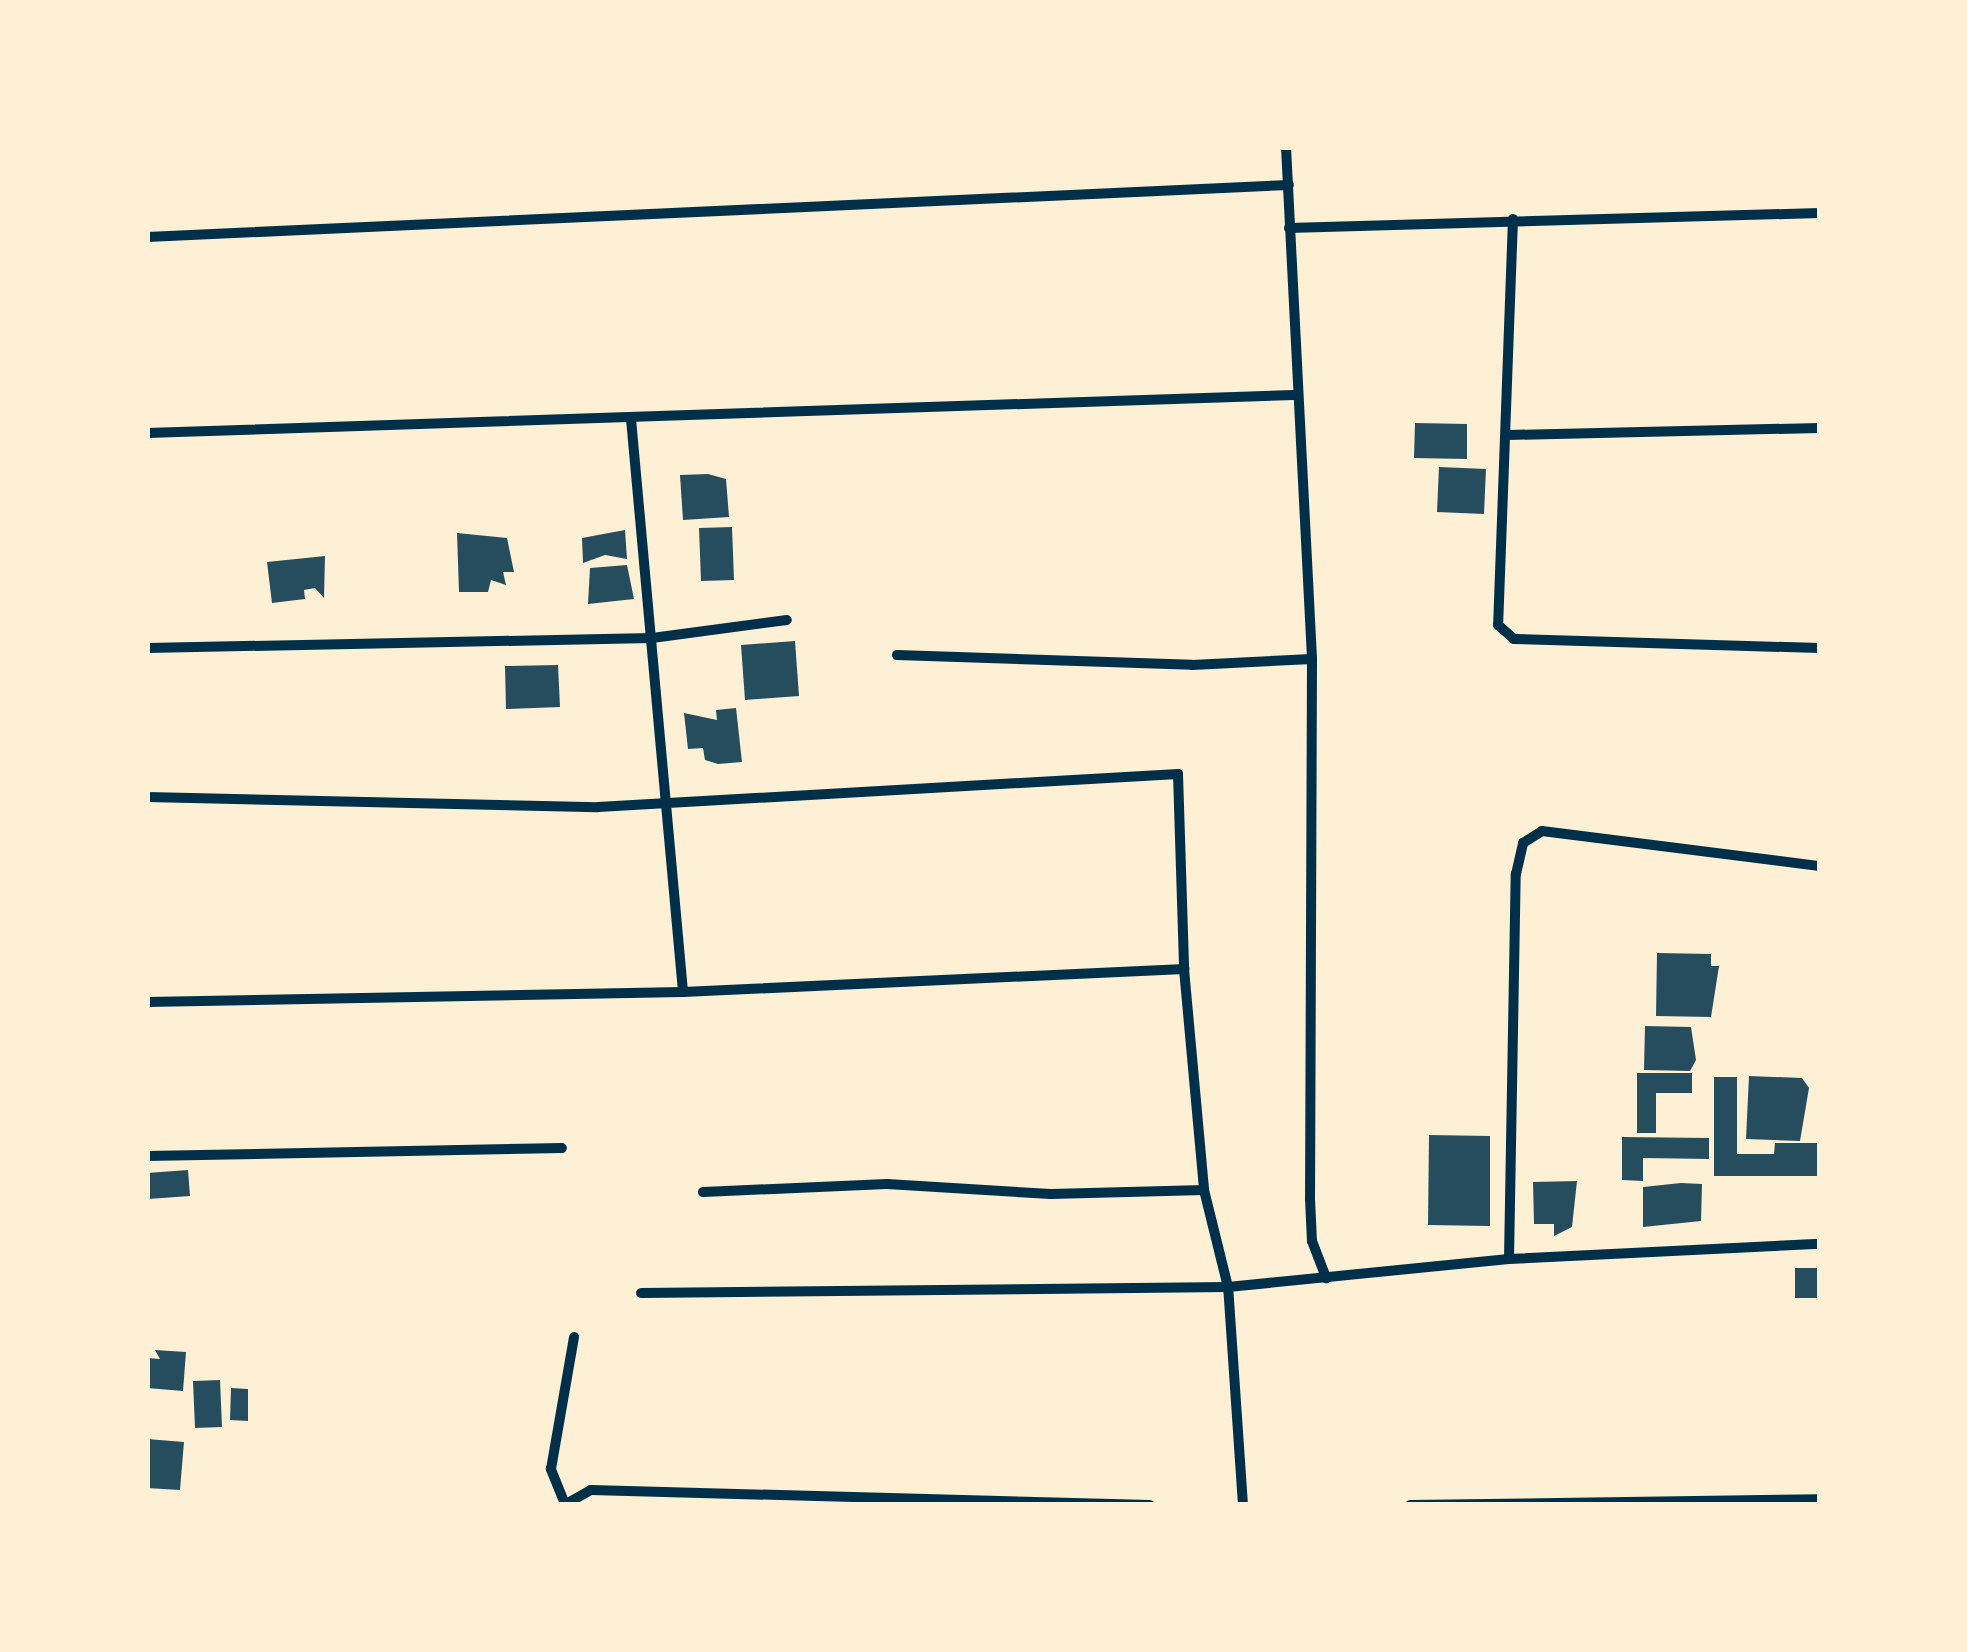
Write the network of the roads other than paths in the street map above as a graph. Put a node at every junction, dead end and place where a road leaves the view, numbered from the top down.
1 (1286, 147) edge
2 (1289, 185) junction
3 (1820, 213) edge
4 (1513, 219) junction
5 (1289, 228) junction
6 (147, 237) edge
7 (1294, 395) junction
8 (631, 419) junction
9 (1820, 428) edge
10 (147, 433) edge
11 (1509, 435) junction
12 (787, 620) dead end
13 (652, 638) junction
14 (147, 648) edge
15 (1820, 648) edge
16 (898, 656) dead end
17 (1312, 659) junction
18 (147, 797) edge
19 (664, 803) junction
20 (1820, 866) edge
21 (1184, 969) junction
22 (683, 992) junction
23 (147, 1002) edge
24 (562, 1148) dead end
25 (147, 1156) edge
26 (1204, 1190) junction
27 (703, 1192) dead end
28 (1820, 1244) edge
29 (1509, 1259) junction
30 (1327, 1277) junction
31 (1228, 1287) junction
32 (641, 1293) dead end
33 (574, 1336) dead end
34 (1820, 1499) edge
35 (564, 1504) edge
36 (1150, 1505) edge
37 (1243, 1505) edge
38 (1410, 1505) edge

1 - 2 street
2 - 5 street
2 - 6 street
3 - 4 street
4 - 5 street
4 - 11 street
5 - 7 street
7 - 8 street
7 - 17 street
8 - 10 street
8 - 13 street
9 - 11 street
11 - 15 street
12 - 13 street
13 - 14 street
13 - 19 street
16 - 17 street
17 - 30 street
18 - 19 street
19 - 21 street
19 - 22 street
20 - 29 street
21 - 22 street
21 - 26 street
22 - 23 street
24 - 25 street
26 - 27 street
26 - 31 street
28 - 29 street
29 - 30 street
30 - 31 street
31 - 32 street
31 - 37 street
33 - 35 street
34 - 38 street
35 - 36 street

